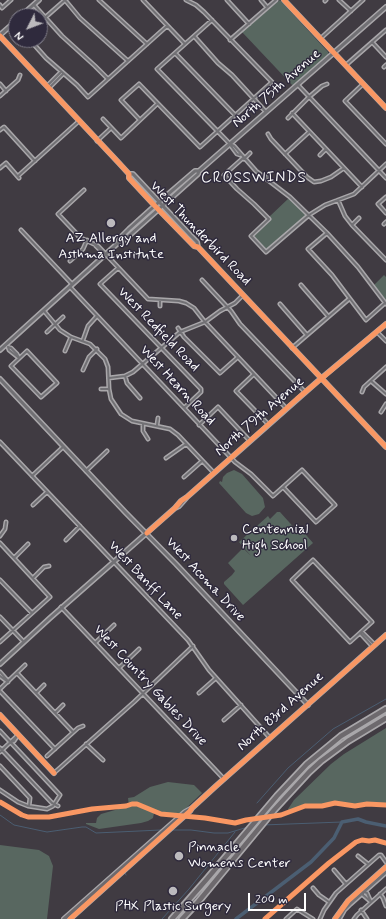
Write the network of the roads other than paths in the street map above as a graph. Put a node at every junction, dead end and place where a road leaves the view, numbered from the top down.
1 (11, 0) edge
2 (39, 0) edge
3 (65, 0) edge
4 (99, 0) edge
5 (143, 0) edge
6 (186, 0) edge
7 (227, 0) edge
8 (261, 0) edge
9 (276, 0) edge
10 (284, 0) edge
11 (339, 0) edge
12 (363, 0) edge
13 (34, 5) junction
14 (1, 6) edge
15 (268, 7) junction
16 (386, 7) edge
17 (30, 8) edge
18 (37, 8) edge
19 (351, 11) junction
20 (48, 14) edge
21 (48, 20) edge
22 (212, 20) junction
23 (249, 24) junction
24 (167, 26) junction
25 (8, 28) edge
26 (386, 30) edge
27 (0, 36) edge
28 (194, 36) junction
29 (320, 39) junction
30 (230, 40) junction
31 (372, 42) junction
32 (147, 44) junction
33 (185, 44) junction
34 (37, 48) edge
35 (175, 53) junction
36 (334, 53) junction
37 (386, 57) edge
38 (128, 61) junction
39 (386, 65) edge
40 (346, 66) junction
41 (384, 67) dead end
42 (62, 72) junction
43 (20, 75) dead end
44 (108, 79) junction
45 (0, 84) edge
46 (326, 84) dead end
47 (363, 84) junction
48 (298, 85) junction
49 (48, 87) junction
50 (6, 90) junction
51 (0, 96) edge
52 (87, 96) junction
53 (83, 97) dead end
54 (309, 97) junction
55 (254, 98) junction
56 (157, 104) junction
57 (386, 108) edge
58 (267, 112) junction
59 (292, 113) junction
60 (235, 115) junction
61 (288, 118) dead end
62 (103, 120) dead end
63 (140, 120) junction
64 (79, 121) junction
65 (111, 128) junction
66 (0, 130) edge
67 (218, 131) junction
68 (309, 131) junction
69 (268, 134) dead end
70 (97, 140) junction
71 (230, 144) junction
72 (386, 144) edge
73 (326, 149) junction
74 (250, 153) dead end
75 (285, 154) junction
76 (320, 155) dead end
77 (242, 157) junction
78 (35, 161) junction
79 (386, 164) edge
80 (0, 168) edge
81 (344, 168) junction
82 (199, 171) junction
83 (379, 171) junction
84 (129, 174) junction
85 (269, 174) dead end
86 (386, 178) edge
87 (266, 179) junction
88 (362, 187) junction
89 (84, 190) dead end
90 (386, 197) edge
91 (338, 200) junction
92 (159, 202) junction
93 (155, 206) junction
94 (162, 206) junction
95 (158, 209) junction
96 (386, 213) edge
97 (309, 214) junction
98 (358, 218) dead end
99 (352, 225) junction
100 (21, 230) dead end
101 (327, 233) junction
102 (88, 240) junction
103 (118, 243) junction
104 (198, 247) junction
105 (105, 254) junction
106 (386, 260) edge
107 (70, 261) dead end
108 (118, 268) junction
109 (202, 280) dead end
110 (301, 285) dead end
111 (71, 286) junction
112 (243, 295) junction
113 (349, 299) junction
114 (160, 300) junction
115 (280, 304) dead end
116 (386, 304) edge
117 (160, 306) dead end
118 (227, 307) junction
119 (44, 311) junction
120 (97, 316) junction
121 (328, 316) junction
122 (63, 317) dead end
123 (205, 322) junction
124 (55, 324) junction
125 (386, 324) edge
126 (178, 328) dead end
127 (47, 332) dead end
128 (180, 332) junction
129 (377, 332) junction
130 (307, 335) junction
131 (72, 337) junction
132 (83, 340) junction
133 (386, 341) edge
134 (162, 347) junction
135 (292, 348) junction
136 (0, 350) edge
137 (97, 350) junction
138 (65, 351) dead end
139 (238, 357) junction
140 (19, 358) junction
141 (142, 364) junction
142 (386, 368) edge
143 (83, 370) dead end
144 (254, 374) junction
145 (125, 376) junction
146 (109, 378) junction
147 (322, 378) junction
148 (0, 380) edge
149 (371, 381) junction
150 (101, 389) dead end
151 (109, 389) junction
152 (305, 392) junction
153 (362, 392) dead end
154 (386, 394) edge
155 (140, 398) dead end
156 (386, 404) edge
157 (184, 408) junction
158 (286, 408) junction
159 (381, 412) dead end
160 (158, 418) dead end
161 (143, 424) junction
162 (200, 425) junction
163 (268, 425) junction
164 (156, 426) junction
165 (148, 439) dead end
166 (250, 441) junction
167 (0, 442) edge
168 (186, 444) junction
169 (386, 445) edge
170 (63, 447) junction
171 (107, 451) dead end
172 (166, 458) dead end
173 (231, 458) junction
174 (202, 461) junction
175 (86, 471) junction
176 (214, 473) junction
177 (32, 476) junction
178 (184, 477) dead end
179 (283, 487) junction
180 (47, 492) junction
181 (33, 505) dead end
182 (6, 522) dead end
183 (80, 526) junction
184 (147, 533) junction
185 (0, 536) edge
186 (66, 540) dead end
187 (0, 543) edge
188 (28, 544) dead end
189 (14, 558) junction
190 (114, 562) junction
191 (49, 566) dead end
192 (33, 578) junction
193 (0, 580) edge
194 (61, 608) junction
195 (32, 613) junction
196 (0, 617) edge
197 (114, 625) dead end
198 (13, 630) junction
199 (361, 632) junction
200 (386, 635) edge
201 (23, 641) junction
202 (0, 642) edge
203 (95, 643) junction
204 (193, 646) junction
205 (374, 646) junction
206 (138, 649) dead end
207 (0, 664) edge
208 (25, 665) dead end
209 (119, 668) junction
210 (0, 672) edge
211 (17, 673) junction
212 (0, 676) edge
213 (216, 678) junction
214 (8, 682) junction
215 (44, 685) dead end
216 (0, 690) edge
217 (36, 693) junction
218 (199, 693) dead end
219 (143, 694) junction
220 (63, 705) dead end
221 (241, 705) junction
222 (308, 705) junction
223 (386, 710) edge
224 (55, 713) junction
225 (0, 715) edge
226 (386, 718) edge
227 (224, 720) dead end
228 (83, 726) dead end
229 (0, 731) edge
230 (73, 732) junction
231 (18, 735) junction
232 (270, 738) junction
233 (11, 742) junction
234 (86, 744) junction
235 (55, 749) junction
236 (1, 750) edge
237 (47, 756) dead end
238 (103, 760) dead end
239 (0, 766) edge
240 (54, 773) joint
241 (224, 779) junction
242 (0, 790) edge
243 (54, 805) junction
244 (29, 806) junction
245 (58, 806) dead end
246 (153, 843) junction
247 (358, 856) dead end
248 (386, 862) edge
249 (368, 864) junction
250 (386, 867) edge
251 (334, 870) dead end
252 (386, 872) edge
253 (346, 884) junction
254 (313, 888) dead end
255 (386, 889) edge
256 (362, 891) junction
257 (380, 894) junction
258 (369, 896) junction
259 (366, 898) junction
260 (329, 902) junction
261 (371, 902) junction
262 (386, 906) edge
263 (362, 910) junction
264 (64, 919) edge
265 (70, 919) edge
266 (172, 919) edge
267 (182, 919) edge
268 (286, 919) edge
269 (313, 919) edge
270 (320, 919) edge
271 (335, 919) edge
272 (339, 919) edge
273 (354, 919) edge
274 (367, 919) edge

1 - 14 street
2 - 13 street
3 - 20 street
3 - 38 street
4 - 32 street
5 - 24 street
6 - 22 street
7 - 23 street
8 - 15 street
9 - 15 street
10 - 29 street
11 - 19 street
12 - 19 street
13 - 17 street
13 - 18 street
15 - 23 street
16 - 36 street, North 75th Avenue
19 - 29 street
21 - 44 street
22 - 28 street
22 - 30 street
23 - 30 street
24 - 32 street
24 - 33 street
25 - 27 street
26 - 31 street
27 - 49 street, West Thunderbird Road
28 - 33 street
28 - 55 street
29 - 36 street
30 - 55 street
31 - 37 street
31 - 40 street
32 - 38 street
33 - 35 street
34 - 42 street
35 - 60 street
35 - 67 street
36 - 40 street
36 - 48 street, North 75th Avenue
38 - 44 street
39 - 41 street
40 - 47 street
42 - 49 street
42 - 52 street
43 - 50 street
44 - 52 street
45 - 50 street
46 - 54 street
47 - 57 street
47 - 72 street
48 - 54 street
48 - 58 street, North 75th Avenue
49 - 64 street, West Thunderbird Road
50 - 51 street
52 - 53 street
54 - 59 street
54 - 83 street
55 - 58 street
55 - 60 street
56 - 63 street
56 - 63 street
56 - 67 street
58 - 71 street, North 75th Avenue
59 - 61 street
59 - 68 street
60 - 67 street
62 - 65 street
63 - 65 street
64 - 70 street, West Thunderbird Road
64 - 78 street
65 - 70 street
66 - 78 street
67 - 71 street
68 - 73 street
68 - 75 street
69 - 75 street
70 - 84 street, West Thunderbird Road
71 - 77 street
71 - 82 street, North 75th Avenue
73 - 76 street
73 - 81 street
74 - 77 street
75 - 81 street
77 - 87 street
77 - 97 street
78 - 80 street
79 - 83 street
81 - 88 street
82 - 92 street, North 75th Avenue
82 - 94 street, North 75th Avenue
83 - 86 street
83 - 88 street
84 - 92 street, West Thunderbird Road
84 - 93 street, West Thunderbird Road
85 - 87 street
87 - 97 street
88 - 91 street
89 - 102 street
90 - 96 street
91 - 97 street
91 - 99 street
92 - 93 street, North 75th Avenue
92 - 94 street, West Thunderbird Road
93 - 95 street, West Thunderbird Road
93 - 103 street, North 75th Avenue
94 - 95 street, North 75th Avenue
94 - 104 street, West Thunderbird Road
95 - 103 street, North 75th Avenue
95 - 104 street, West Thunderbird Road
97 - 101 street
98 - 99 street
99 - 106 street
100 - 111 street, West Hearn Road
101 - 113 street
101 - 116 street
102 - 105 street
102 - 107 street
103 - 105 street, North 75th Avenue
104 - 112 street, West Thunderbird Road
105 - 108 street
105 - 111 street, North 75th Avenue
108 - 114 street
108 - 134 street, West Redfield Road
109 - 118 street
110 - 121 street
111 - 119 street, North 75th Avenue
111 - 120 street, West Hearn Road
112 - 118 street
112 - 135 street, West Thunderbird Road
113 - 116 street
113 - 121 street
114 - 117 street
114 - 123 street
115 - 130 street
118 - 123 street
118 - 152 street
119 - 124 street
119 - 136 street, North 75th Avenue
120 - 132 street
120 - 141 street, West Hearn Road
121 - 130 street
122 - 124 street
123 - 128 street
123 - 139 street
124 - 127 street
124 - 131 street
125 - 129 street, North 79th Avenue
126 - 128 street
128 - 134 street
128 - 139 street
129 - 133 street
129 - 147 street, North 79th Avenue
130 - 135 street
131 - 132 street
131 - 138 street
132 - 137 street
134 - 141 street
134 - 157 street, West Redfield Road
135 - 147 street, West Thunderbird Road
137 - 143 street
137 - 146 street
139 - 144 street
140 - 140 street
140 - 140 street
141 - 145 street
141 - 157 street, West Hearn Road
142 - 149 street
144 - 158 street
144 - 163 street
145 - 146 street
145 - 155 street
146 - 151 street
147 - 152 street, North 79th Avenue
147 - 169 street, West Thunderbird Road
148 - 170 street, West Acoma Drive
149 - 153 street
149 - 154 street
150 - 151 street
151 - 161 street
152 - 158 street, North 79th Avenue
156 - 159 street
157 - 162 street, West Hearn Road
158 - 163 street, North 79th Avenue
160 - 164 street
161 - 164 street
161 - 165 street
162 - 166 street
162 - 173 street, West Hearn Road
163 - 166 street, North 79th Avenue
164 - 168 street
166 - 173 street, North 79th Avenue
167 - 177 street, West Banff Lane
168 - 172 street
168 - 174 street
170 - 175 street, West Acoma Drive
170 - 177 street
171 - 175 street
173 - 176 street, North 79th Avenue
173 - 179 street, West Hearn Road
174 - 176 street
174 - 178 street
175 - 184 street, West Acoma Drive
176 - 184 street, North 79th Avenue
177 - 180 street, West Banff Lane
179 - 179 street
180 - 181 street
180 - 183 street, West Banff Lane
182 - 185 street
183 - 186 street
183 - 190 street, West Banff Lane
184 - 190 street, North 79th Avenue
184 - 222 street, West Acoma Drive
187 - 189 street
188 - 189 street
189 - 192 street
190 - 194 street, North 79th Avenue
190 - 204 street, West Banff Lane
191 - 192 street
192 - 195 street
193 - 195 street
194 - 201 street, North 79th Avenue
194 - 203 street, West Country Gables Drive
195 - 198 street
196 - 198 street
197 - 203 street
198 - 201 street
198 - 202 street
199 - 199 street
199 - 205 street
200 - 205 main road, North 83rd Avenue
201 - 207 street, North 79th Avenue
203 - 209 street, West Country Gables Drive
204 - 213 street, West Banff Lane
204 - 219 street
205 - 222 main road, North 83rd Avenue
206 - 209 street
208 - 211 street
209 - 219 street, West Country Gables Drive
210 - 214 street
211 - 214 street
211 - 217 street
212 - 214 street
213 - 218 street
213 - 221 street, West Banff Lane
214 - 216 street
215 - 217 street
216 - 235 street
217 - 224 street
219 - 234 street
219 - 241 street, West Country Gables Drive
220 - 224 street
221 - 227 street
221 - 232 street, West Banff Lane
222 - 232 main road, North 83rd Avenue
223 - 266 highway
224 - 230 street
225 - 231 street
226 - 267 highway
228 - 230 street
229 - 233 street
230 - 235 street
231 - 233 street
231 - 240 street
232 - 241 main road, North 83rd Avenue
233 - 236 street
233 - 243 street
234 - 238 street
234 - 240 street
235 - 237 street
236 - 243 street
239 - 244 street
241 - 246 main road, North 83rd Avenue
242 - 244 street
243 - 244 street
243 - 245 street
246 - 264 main road, North 83rd Avenue
246 - 265 main road, North 83rd Avenue
247 - 249 street
248 - 249 street
249 - 253 street
250 - 256 street
251 - 253 street
252 - 256 street
253 - 260 street
254 - 260 street
255 - 257 street
256 - 258 street
256 - 259 street
256 - 271 street
256 - 272 street
257 - 261 street
257 - 262 street
258 - 259 street
258 - 261 street
259 - 261 street
260 - 270 street
261 - 263 street
263 - 273 street
263 - 274 street
268 - 269 street

